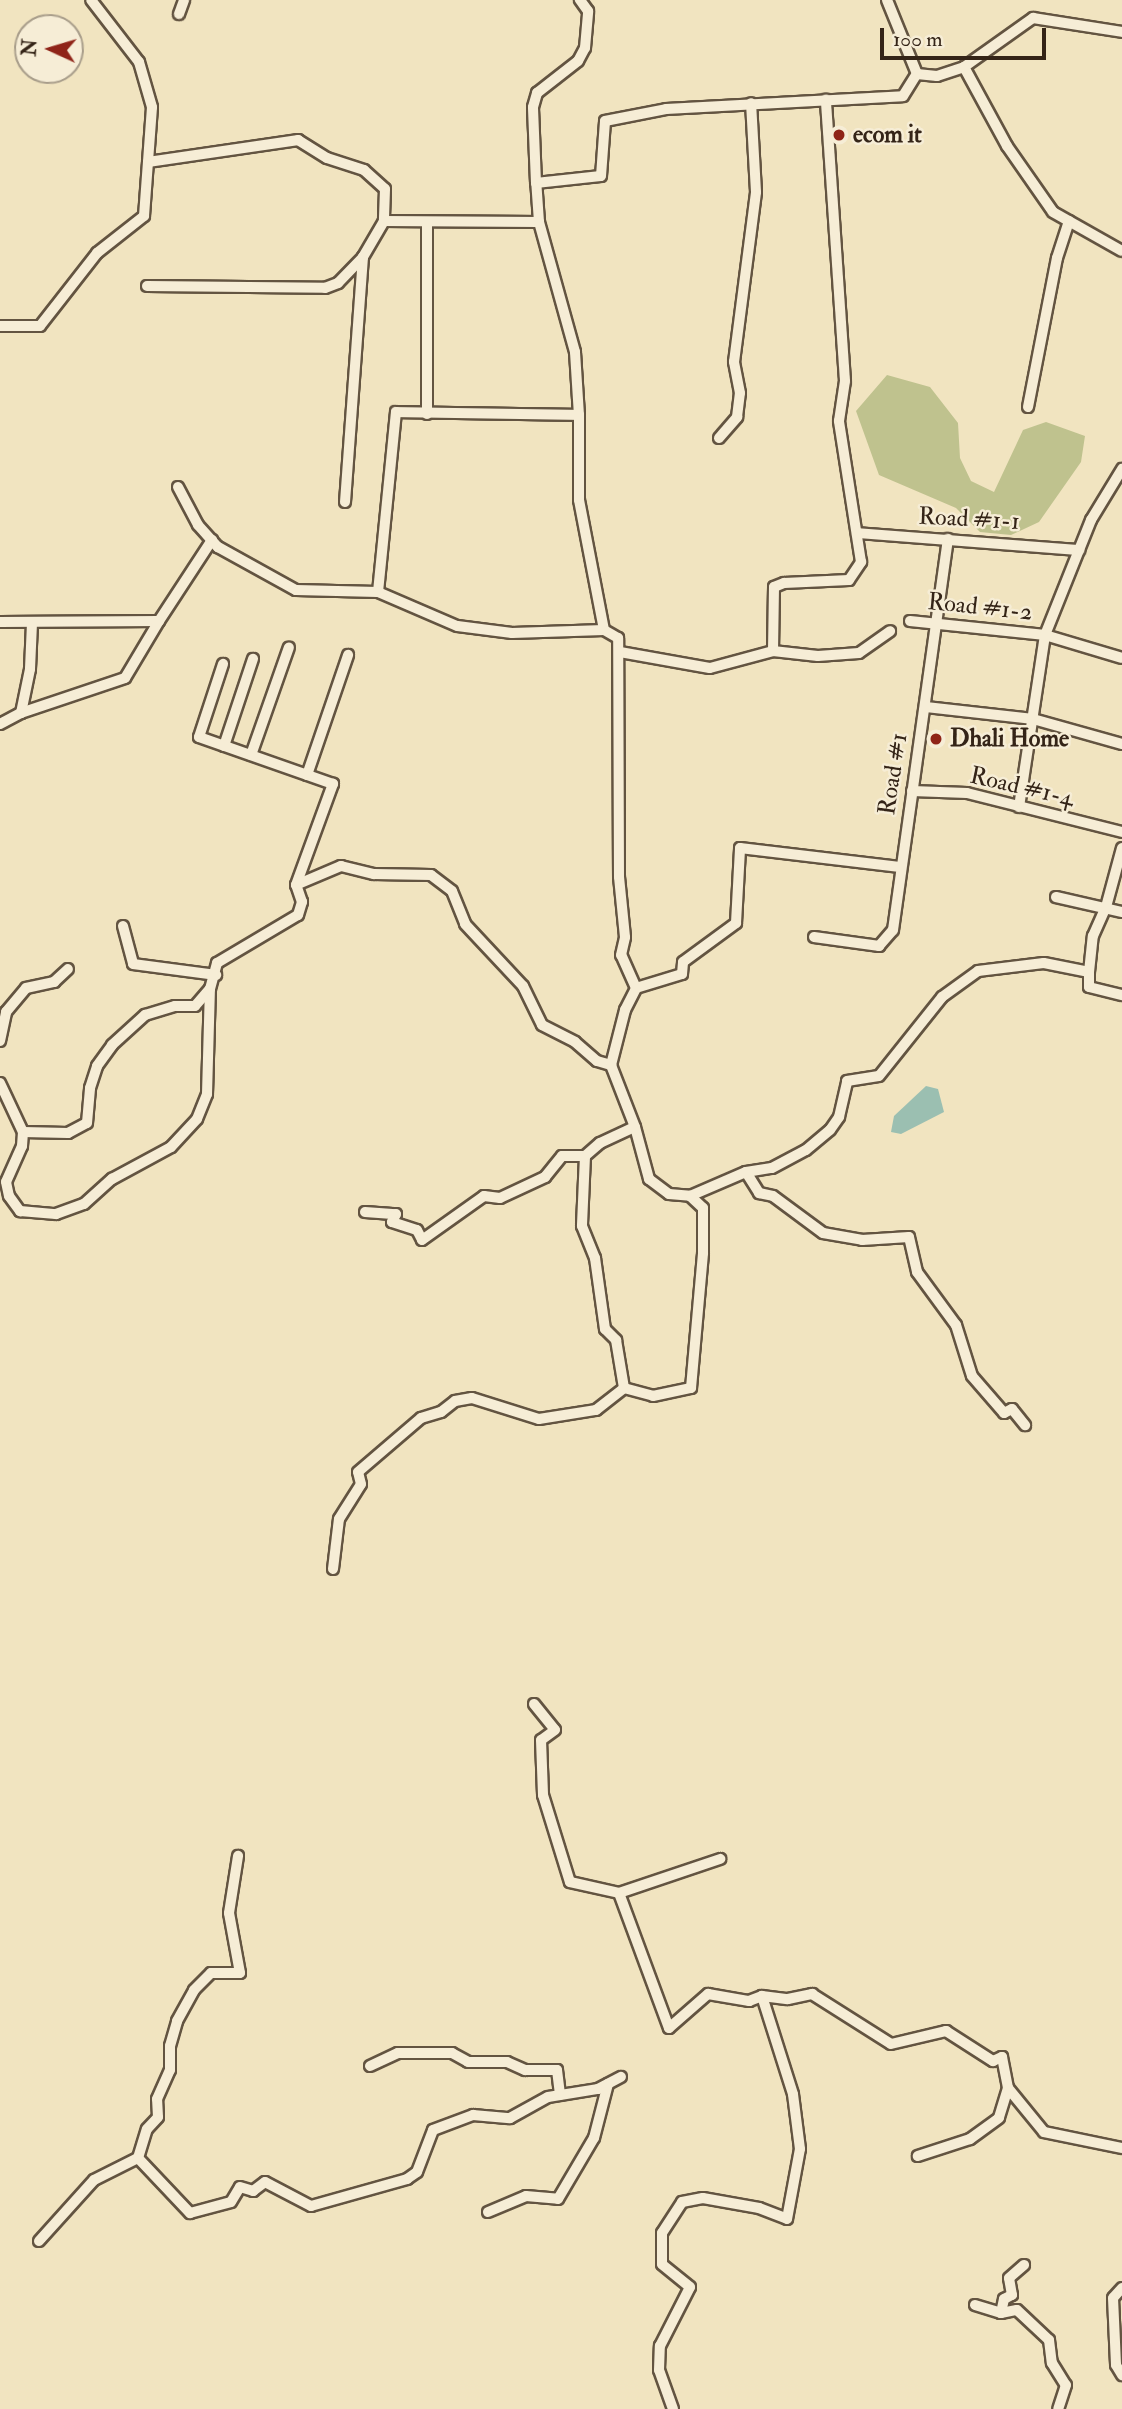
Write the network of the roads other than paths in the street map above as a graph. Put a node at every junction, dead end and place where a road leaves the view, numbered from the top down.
1 (91, 0) edge
2 (184, 0) edge
3 (580, 0) edge
4 (887, 0) edge
5 (179, 14) dead end
6 (1122, 32) edge
7 (964, 67) junction
8 (917, 74) junction
9 (826, 100) junction
10 (751, 103) junction
11 (148, 162) junction
12 (536, 183) junction
13 (384, 221) junction
14 (1069, 221) junction
15 (539, 222) junction
16 (427, 223) junction
17 (1122, 251) edge
18 (363, 257) junction
19 (147, 286) dead end
20 (0, 326) edge
21 (1028, 407) dead end
22 (427, 414) junction
23 (579, 415) junction
24 (719, 438) dead end
25 (1122, 469) edge
26 (177, 488) dead end
27 (345, 502) dead end
28 (856, 533) junction
29 (948, 539) junction
30 (212, 540) junction
31 (1079, 550) junction
32 (379, 592) junction
33 (159, 621) junction
34 (910, 621) dead end
35 (0, 622) edge
36 (32, 623) junction
37 (938, 625) junction
38 (604, 630) junction
39 (890, 631) dead end
40 (1045, 635) junction
41 (289, 648) dead end
42 (773, 651) junction
43 (621, 652) junction
44 (348, 655) dead end
45 (1122, 658) edge
46 (253, 659) dead end
47 (223, 664) dead end
48 (926, 707) junction
49 (21, 713) junction
50 (1032, 719) junction
51 (0, 724) edge
52 (1122, 744) edge
53 (225, 746) junction
54 (251, 755) junction
55 (307, 775) junction
56 (912, 792) junction
57 (1019, 807) junction
58 (1122, 832) edge
59 (1122, 848) edge
60 (900, 867) junction
61 (296, 885) junction
62 (1056, 897) dead end
63 (1106, 907) junction
64 (1122, 912) edge
65 (123, 926) dead end
66 (814, 937) dead end
67 (68, 968) dead end
68 (1089, 972) junction
69 (216, 975) junction
70 (636, 988) junction
71 (210, 989) junction
72 (1122, 995) edge
73 (0, 1041) edge
74 (611, 1065) junction
75 (0, 1083) edge
76 (635, 1127) junction
77 (23, 1132) junction
78 (585, 1156) junction
79 (746, 1172) junction
80 (690, 1196) junction
81 (365, 1212) dead end
82 (624, 1388) junction
83 (1025, 1425) dead end
84 (333, 1569) dead end
85 (534, 1704) dead end
86 (238, 1856) dead end
87 (720, 1859) dead end
88 (619, 1893) junction
89 (762, 1996) junction
90 (370, 2066) dead end
91 (621, 2077) dead end
92 (608, 2084) junction
93 (1008, 2088) junction
94 (560, 2095) junction
95 (1122, 2148) edge
96 (918, 2156) dead end
97 (138, 2158) junction
98 (488, 2212) dead end
99 (39, 2241) dead end
100 (1024, 2265) dead end
101 (1122, 2288) edge
102 (975, 2305) dead end
103 (1001, 2313) junction
104 (1122, 2375) edge
105 (673, 2409) edge
106 (1058, 2409) edge

1 - 11 street
2 - 5 street
3 - 12 street
4 - 8 street
6 - 7 street
7 - 8 street
7 - 14 street
8 - 9 street
9 - 10 street
9 - 28 street
10 - 12 street
10 - 24 street
11 - 13 street
11 - 20 street
12 - 15 street
13 - 16 street
13 - 18 street
14 - 17 street
14 - 21 street
15 - 16 street
15 - 23 street
16 - 22 street
18 - 19 street
18 - 27 street
22 - 23 street
22 - 32 street
23 - 38 street
25 - 31 street
26 - 30 street
28 - 29 street, Road #1-1
28 - 42 street
29 - 31 street, Road #1-1
29 - 37 street, Road #1
30 - 32 street
30 - 33 street
31 - 40 street
32 - 38 street
33 - 36 street
33 - 49 street
34 - 37 street, Road #1-2
35 - 36 street
36 - 49 street
37 - 40 street, Road #1-2
37 - 48 street, Road #1
38 - 43 street
39 - 42 street
40 - 45 street, Road #1-2
40 - 50 street
41 - 54 street
42 - 43 street
43 - 70 street
44 - 55 street
46 - 53 street
47 - 53 street
48 - 50 street
48 - 56 street, Road #1
49 - 51 street
50 - 52 street
50 - 57 street
53 - 54 street
54 - 55 street
55 - 61 street
56 - 57 street, Road #1-4
56 - 60 street, Road #1
57 - 58 street, Road #1-4
59 - 63 street
60 - 66 street, Road #1
60 - 70 street
61 - 69 street
61 - 74 street
62 - 63 street
63 - 64 street
63 - 68 street
65 - 69 street
67 - 73 street
68 - 72 street
68 - 79 street
69 - 71 street
70 - 74 street
71 - 77 street
71 - 77 street
74 - 76 street
75 - 77 street
76 - 78 street
76 - 80 street
78 - 81 street
78 - 82 street
79 - 80 street
79 - 83 street
80 - 82 street
82 - 84 street
85 - 88 street
86 - 97 street
87 - 88 street
88 - 89 street
89 - 93 street
89 - 105 street
90 - 94 street
91 - 92 street
92 - 94 street
92 - 98 street
93 - 95 street
93 - 96 street
94 - 97 street
97 - 99 street
100 - 103 street
101 - 104 street
102 - 103 street
103 - 106 street

